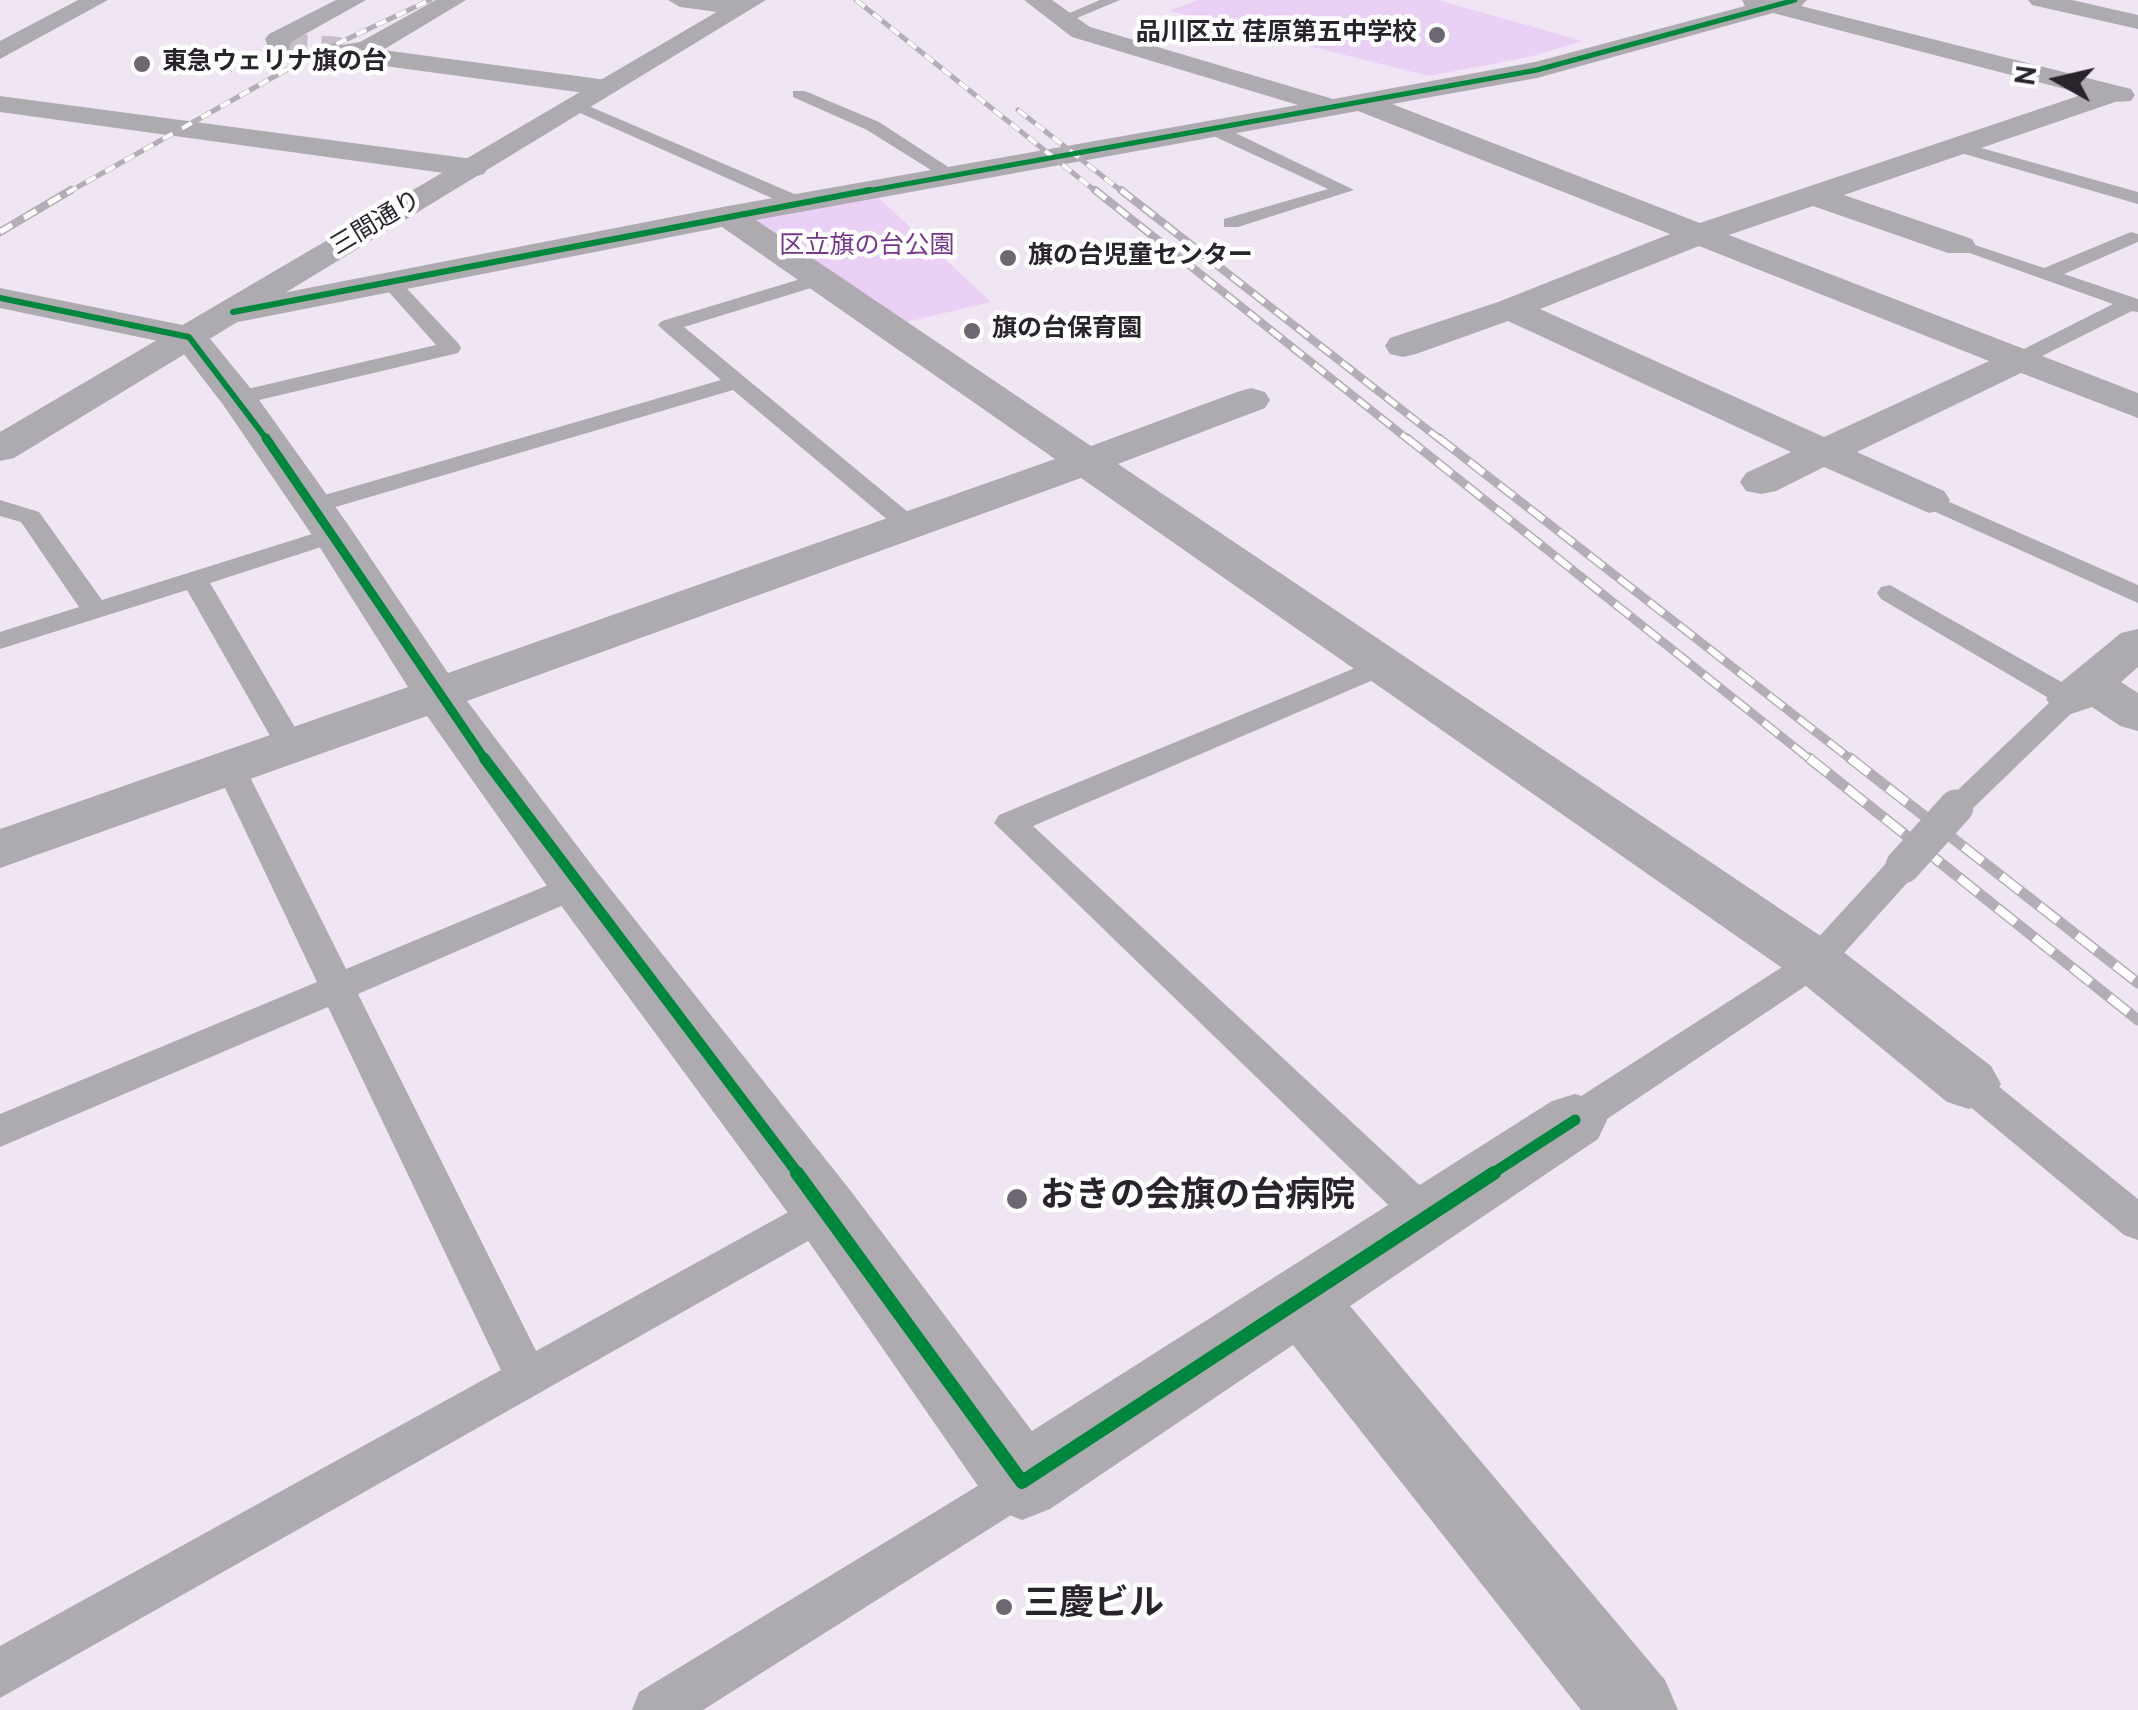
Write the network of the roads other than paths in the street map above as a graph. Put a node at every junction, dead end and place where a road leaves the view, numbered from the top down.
1 (96, 0) edge
2 (354, 0) edge
3 (454, 0) edge
4 (680, 0) edge
5 (1036, 0) edge
6 (1113, 0) edge
7 (2040, 0) edge
8 (1773, 2) edge
9 (747, 4) edge
10 (1060, 20) junction
11 (2138, 22) edge
12 (279, 47) tunnel mouth
13 (0, 51) edge
14 (607, 88) junction
15 (800, 94) dead end
16 (2126, 96) edge
17 (0, 104) edge
18 (1348, 104) junction
19 (577, 106) junction
20 (1213, 129) junction
21 (1960, 147) junction
22 (473, 168) junction
23 (953, 176) junction
24 (1813, 194) junction
25 (2138, 198) edge
26 (799, 203) junction
27 (728, 216) junction
28 (1230, 223) dead end
29 (1696, 236) junction
30 (2131, 238) dead end
31 (1960, 246) joint
32 (2044, 275) junction
33 (817, 280) junction
34 (390, 282) junction
35 (0, 298) edge
36 (2134, 304) edge
37 (1510, 310) junction
38 (211, 325) junction
39 (1404, 346) dead end
40 (2020, 360) junction
41 (737, 382) junction
42 (238, 398) junction
43 (1251, 400) dead end
44 (2138, 406) edge
45 (0, 449) edge
46 (1821, 453) junction
47 (1086, 463) junction
48 (1761, 482) dead end
49 (1928, 500) joint
50 (0, 508) edge
51 (324, 520) junction
52 (911, 527) junction
53 (195, 580) junction
54 (1890, 593) dead end
55 (2138, 595) edge
56 (95, 610) junction
57 (0, 641) edge
58 (2138, 643) edge
59 (1384, 665) junction
60 (2080, 691) junction
61 (438, 696) junction
62 (2138, 715) edge
63 (292, 748) junction
64 (230, 769) junction
65 (0, 849) edge
66 (577, 886) junction
67 (1816, 962) junction
68 (336, 987) junction
69 (1969, 1084) joint
70 (1575, 1120) joint
71 (0, 1132) edge
72 (826, 1210) junction
73 (1428, 1217) junction
74 (2138, 1223) edge
75 (1301, 1300) junction
76 (527, 1378) junction
77 (1022, 1482) junction
78 (0, 1673) edge
79 (657, 1710) edge
80 (1635, 1710) edge

1 - 13 street
2 - 12 street
3 - 14 street
4 - 9 street
5 - 10 street
6 - 10 lane
7 - 11 street
8 - 16 street
8 - 18 street
9 - 14 street, 三間通り
10 - 18 street
14 - 19 street, 三間通り
15 - 23 lane
16 - 21 street
17 - 22 street
18 - 20 street
18 - 29 street
19 - 22 street, 三間通り
19 - 26 lane
20 - 23 street
20 - 28 lane
21 - 24 street
21 - 25 lane
22 - 38 street, 三間通り
23 - 26 street
24 - 29 street
24 - 31 street
26 - 27 street
27 - 33 street
27 - 34 street
29 - 37 street
29 - 40 street
30 - 32 lane
31 - 32 lane
32 - 36 lane
33 - 41 lane
33 - 47 street
34 - 38 street
34 - 42 lane
35 - 38 street
36 - 40 lane
37 - 39 street
37 - 46 street
38 - 42 street
38 - 45 street, 三間通り
40 - 44 street
40 - 46 street
41 - 51 lane
41 - 52 lane
42 - 51 street
43 - 47 street
46 - 48 street
46 - 49 street
47 - 52 street
47 - 59 street
49 - 55 lane
50 - 56 lane
51 - 53 lane
51 - 61 street
52 - 61 street
53 - 56 lane
53 - 63 lane
54 - 60 lane
56 - 57 lane
58 - 60 street
59 - 67 street
59 - 73 lane
60 - 62 street
60 - 67 lane, bridge
61 - 63 street
61 - 66 street
63 - 64 street
64 - 65 street
64 - 68 lane
66 - 68 lane
66 - 72 street
67 - 69 street
67 - 70 lane
68 - 71 lane
68 - 76 lane
69 - 74 lane
70 - 73 street
72 - 76 lane
72 - 77 street
73 - 75 street
75 - 77 street
75 - 80 street
76 - 78 lane
77 - 79 lane

